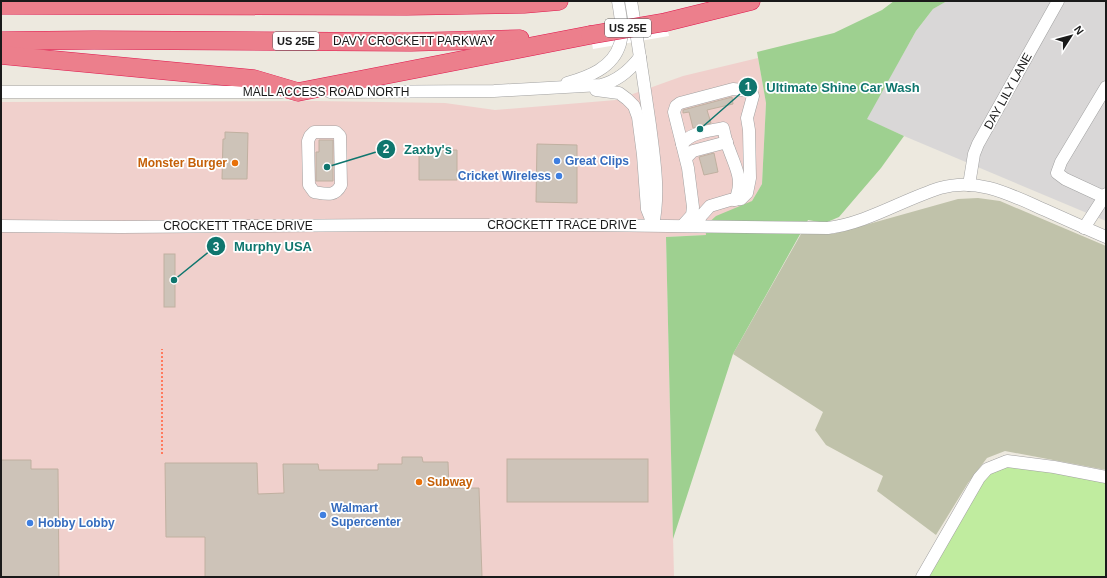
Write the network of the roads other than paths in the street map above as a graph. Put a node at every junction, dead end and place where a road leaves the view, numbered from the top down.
1 (559, 1) edge
2 (618, 1) edge
3 (631, 1) edge
4 (751, 1) edge
5 (1058, 1) edge
6 (516, 2) edge
7 (29, 3) edge
8 (1, 5) edge
9 (590, 35) junction
10 (1, 42) edge
11 (1, 55) edge
12 (640, 57) junction
13 (1106, 88) edge
14 (549, 89) junction
15 (1, 92) edge
16 (298, 92) junction
17 (312, 132) joint
18 (684, 151) junction
19 (969, 185) junction
20 (1105, 196) edge
21 (735, 200) junction
22 (653, 225) junction
23 (1, 226) edge
24 (683, 226) junction
25 (696, 226) junction
26 (1084, 228) junction
27 (1106, 237) edge
28 (1106, 477) edge
29 (922, 577) edge

1 - 6 highway
2 - 14 street
3 - 12 street
4 - 9 highway, DAVY CROCKETT PARKWAY / US 25E, bridge
5 - 19 street, DAY LILY LANE
6 - 7 highway
7 - 8 highway
9 - 10 highway, DAVY CROCKETT PARKWAY / US 25E
9 - 16 highway
11 - 16 highway
12 - 14 street, MALL ACCESS ROAD NORTH
12 - 22 street
13 - 20 street
14 - 16 street, MALL ACCESS ROAD NORTH
14 - 22 street
15 - 16 street, MALL ACCESS ROAD NORTH
17 - 17 street
18 - 21 street
18 - 21 street
18 - 24 street
19 - 25 street, CROCKETT TRACE DRIVE
19 - 26 street, CROCKETT TRACE DRIVE
20 - 26 street
21 - 25 street
22 - 23 street, CROCKETT TRACE DRIVE
22 - 24 street, CROCKETT TRACE DRIVE
24 - 25 street, CROCKETT TRACE DRIVE
26 - 27 street, CROCKETT TRACE DRIVE
28 - 29 street

